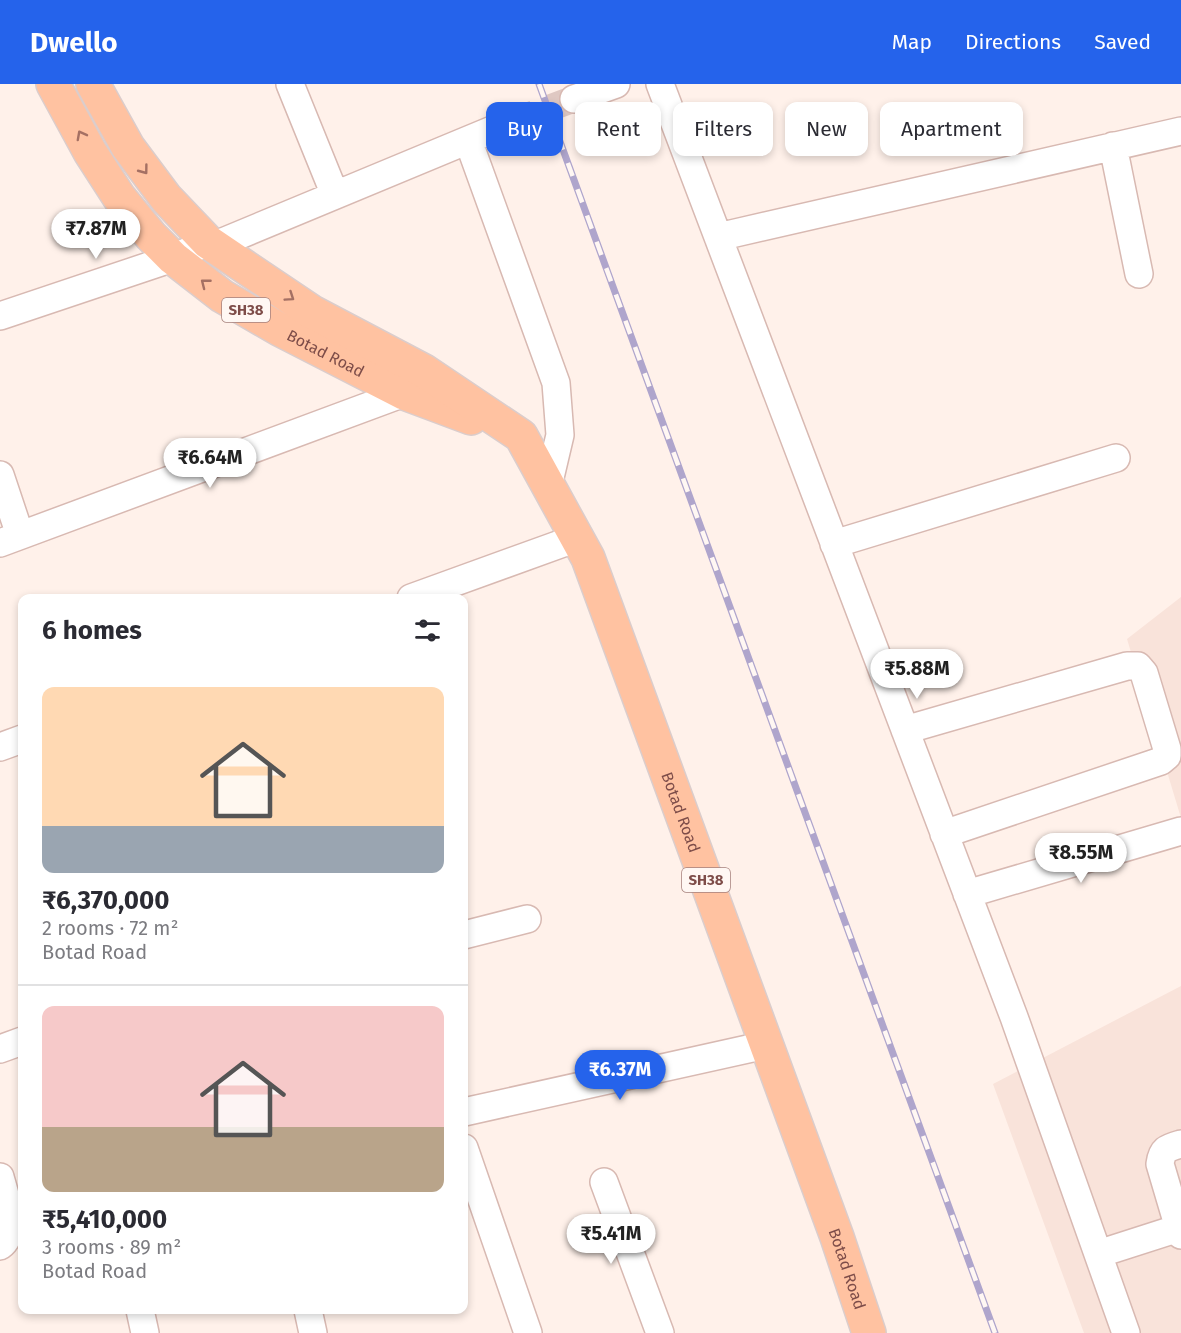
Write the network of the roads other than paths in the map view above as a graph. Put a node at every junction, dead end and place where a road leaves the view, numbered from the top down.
1 (53, 84) edge
2 (93, 84) edge
3 (290, 84) edge
4 (616, 84) edge
5 (660, 84) edge
6 (574, 99) tunnel mouth
7 (1181, 131) edge
8 (486, 133) tunnel mouth
9 (468, 140) junction
10 (1113, 146) junction
11 (335, 195) junction
12 (718, 237) junction
13 (211, 244) junction
14 (173, 258) junction
15 (1139, 274) dead end
16 (0, 316) edge
17 (404, 393) junction
18 (521, 436) junction
19 (1116, 458) dead end
20 (0, 475) edge
21 (548, 486) junction
22 (577, 538) junction
23 (10, 539) edge
24 (834, 544) junction
25 (422, 594) edge
26 (905, 730) junction
27 (18, 740) edge
28 (0, 747) edge
29 (1181, 831) edge
30 (944, 834) junction
31 (968, 894) junction
32 (527, 919) dead end
33 (468, 934) edge
34 (18, 1042) edge
35 (766, 1045) junction
36 (0, 1049) edge
37 (468, 1111) edge
38 (1181, 1144) edge
39 (468, 1160) edge
40 (0, 1177) edge
41 (604, 1182) dead end
42 (1180, 1232) edge
43 (0, 1246) edge
44 (1098, 1254) junction
45 (141, 1314) edge
46 (309, 1314) edge
47 (145, 1333) edge
48 (313, 1333) edge
49 (528, 1333) edge
50 (660, 1333) edge
51 (869, 1333) edge
52 (1126, 1333) edge

14 -> 1 main road, Botad Road / SH38
2 -> 13 main road, Botad Road / SH38
3 - 11 street
4 - 6 street
5 - 12 street
7 - 10 street
8 - 9 street
9 - 11 street
9 - 21 street
10 - 12 street
10 - 15 street
11 - 13 street
12 - 24 street
13 - 14 street
13 -> 18 main road, Botad Road / SH38
14 - 16 street
17 -> 14 main road, Botad Road / SH38
17 - 18 main road, Botad Road / SH38
17 - 23 street
18 - 21 main road, Botad Road / SH38
19 - 24 street
20 - 23 street
21 - 22 main road, Botad Road / SH38
22 - 25 street
22 - 35 main road, Botad Road / SH38
24 - 26 street
26 - 30 street
26 - 30 street
27 - 28 street
29 - 31 street
30 - 31 street
31 - 44 street
32 - 33 street
34 - 36 street
35 - 37 street
35 - 51 main road, Botad Road / SH38
38 - 42 street
39 - 49 street
40 - 43 street
41 - 50 street
42 - 44 street
44 - 52 street
45 - 47 street
46 - 48 street

